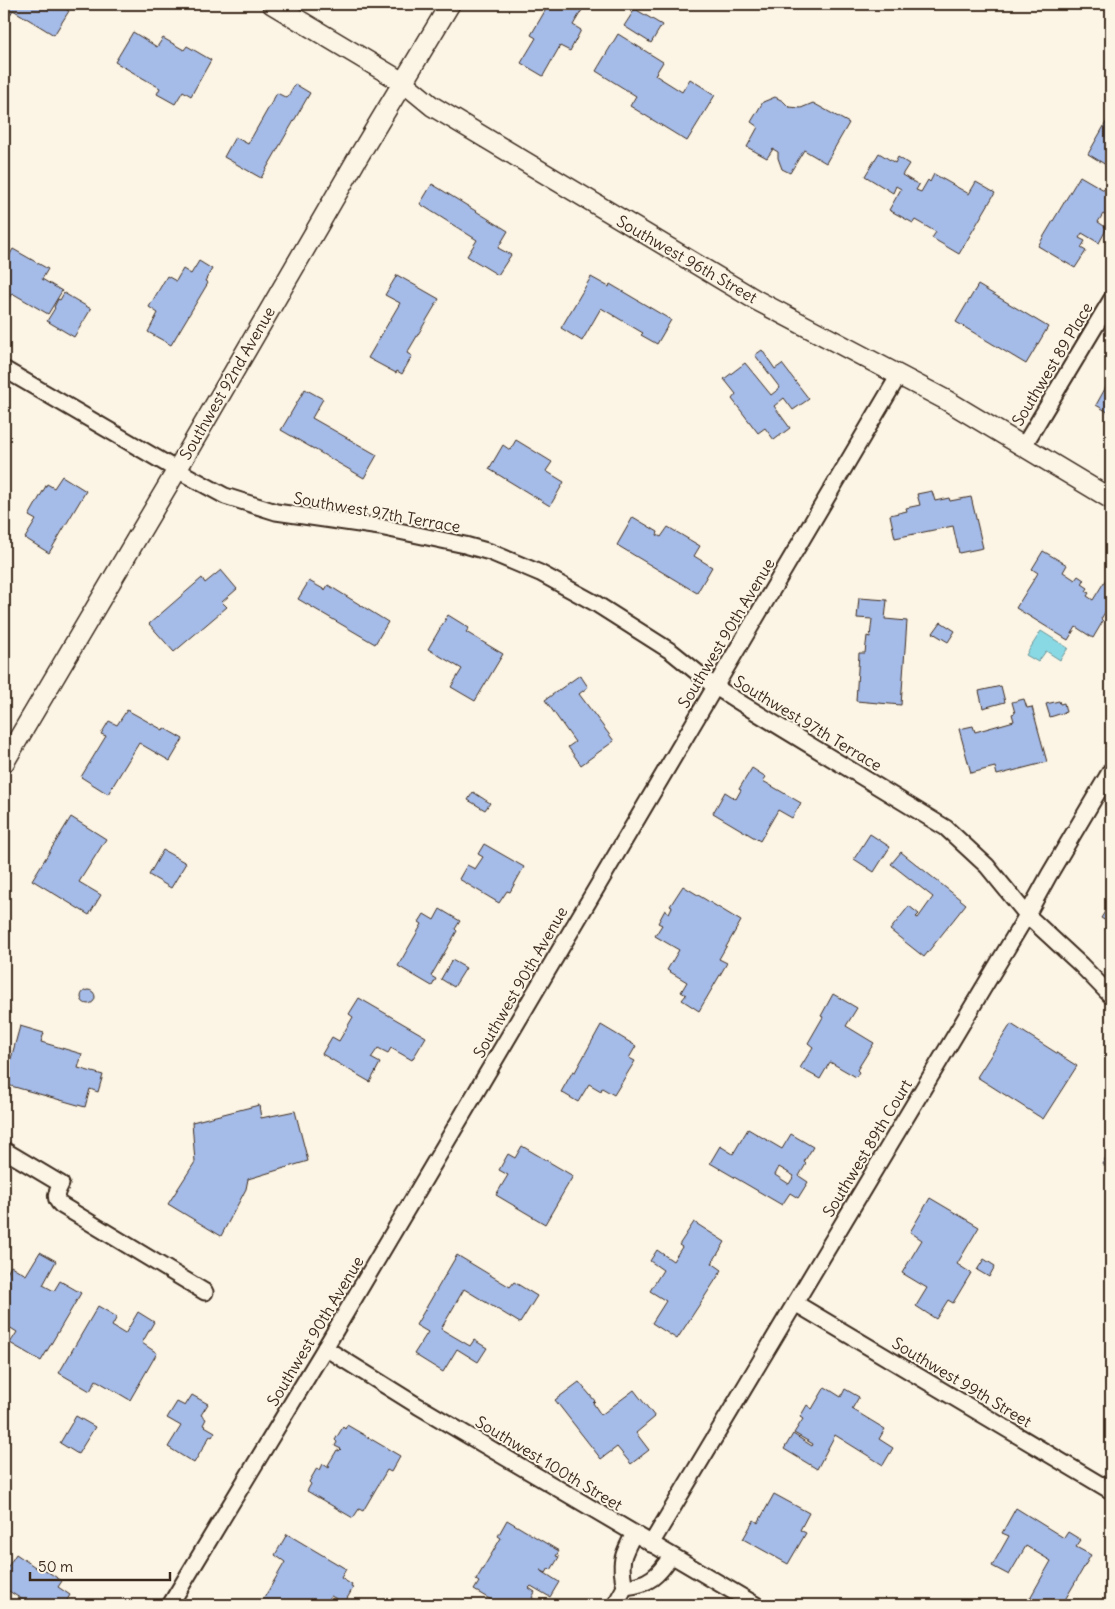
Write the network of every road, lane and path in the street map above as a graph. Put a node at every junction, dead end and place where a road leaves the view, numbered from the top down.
1 (272, 4) edge
2 (450, 4) edge
3 (404, 83) junction
4 (1111, 300) edge
5 (4, 369) edge
6 (899, 375) junction
7 (1023, 447) junction
8 (177, 470) junction
9 (1111, 499) edge
10 (714, 686) junction
11 (4, 763) edge
12 (1111, 770) edge
13 (1027, 915) junction
14 (1111, 996) edge
15 (4, 1150) edge
16 (205, 1292) dead end
17 (795, 1303) junction
18 (325, 1348) junction
19 (1111, 1491) edge
20 (634, 1534) junction
21 (652, 1544) junction
22 (671, 1556) junction
23 (626, 1587) junction
24 (170, 1605) edge
25 (615, 1605) edge
26 (756, 1605) edge

1 - 3 street, Southwest 96th Street
2 - 3 street, Southwest 92nd Avenue
3 - 6 street, Southwest 96th Street
3 - 8 street, Southwest 92nd Avenue
4 - 7 street, Southwest 89 Place
5 - 8 street, Southwest 97th Terrace
6 - 7 street, Southwest 96th Street
6 - 10 street, Southwest 90th Avenue
7 - 9 street, Southwest 96th Street
8 - 10 street, Southwest 97th Terrace
8 - 11 street, Southwest 92nd Avenue
10 - 13 street, Southwest 97th Terrace
10 - 18 street, Southwest 90th Avenue
12 - 13 street, Southwest 89th Court
13 - 14 street, Southwest 97th Terrace
13 - 17 street, Southwest 89th Court
15 - 16 street
17 - 19 street, Southwest 99th Street
17 - 21 street, Southwest 89th Court
18 - 20 street, Southwest 100th Street
18 - 24 street, Southwest 90th Avenue
20 - 21 street, Southwest 100th Street
20 - 23 street
21 - 22 street, Southwest 100th Street
22 - 23 street
22 - 26 street, Southwest 100th Street
23 - 25 street

